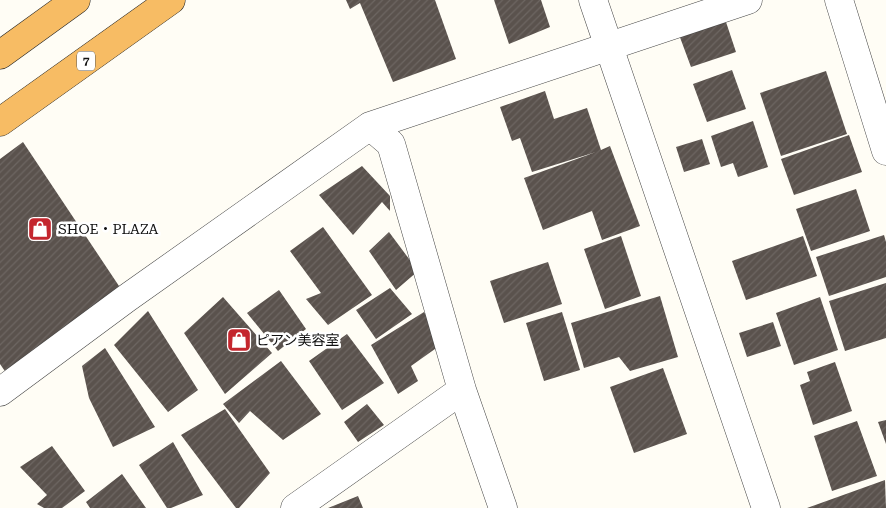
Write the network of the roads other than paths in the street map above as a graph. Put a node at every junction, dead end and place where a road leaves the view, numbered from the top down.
1 (76, 0) edge
2 (171, 0) edge
3 (594, 0) edge
4 (748, 0) edge
5 (839, 0) edge
6 (610, 48) junction
7 (0, 55) edge
8 (0, 122) edge
9 (370, 126) junction
10 (886, 150) edge
11 (462, 390) junction
12 (0, 392) edge
13 (295, 508) edge
14 (503, 508) edge
15 (766, 508) edge

1 - 7 highway
2 - 8 highway, 7
3 - 6 street
4 - 6 street
5 - 10 street
6 - 9 street
6 - 15 street
9 - 11 street
9 - 12 street
11 - 13 street
11 - 14 street

